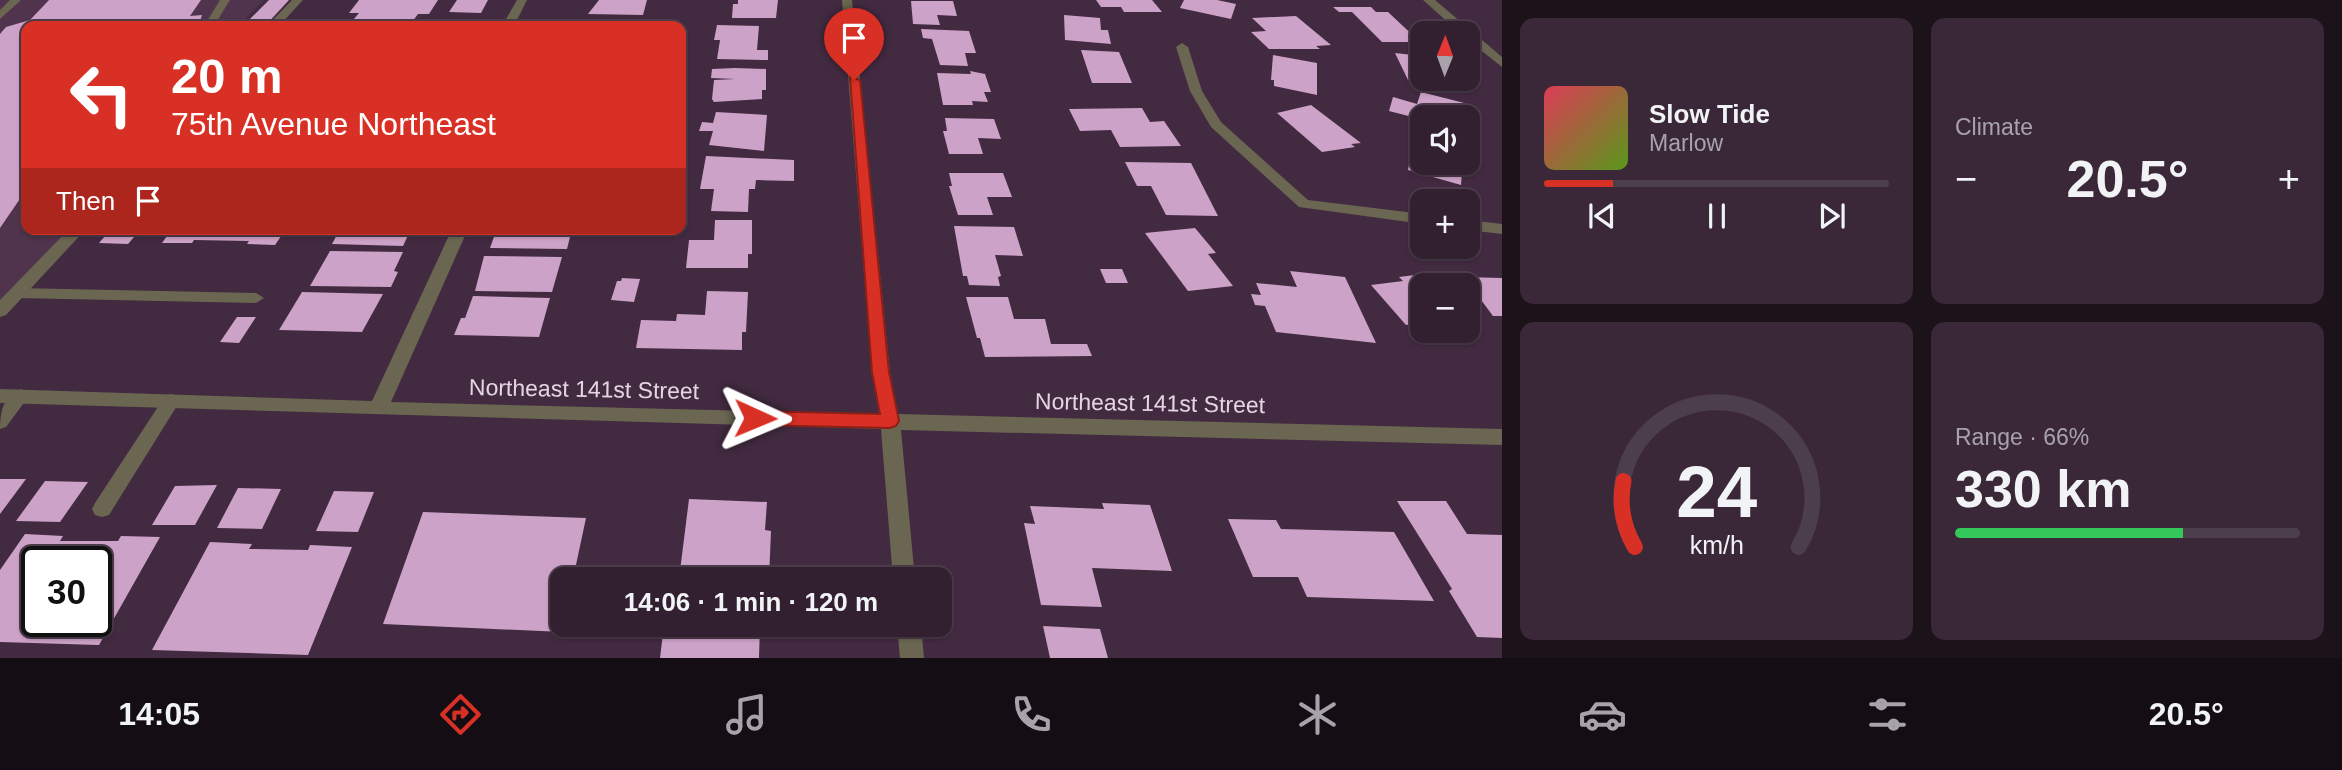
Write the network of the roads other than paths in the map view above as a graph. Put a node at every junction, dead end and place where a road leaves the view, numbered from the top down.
1 (16, 0) edge
2 (225, 0) edge
3 (298, 0) edge
4 (522, 0) edge
5 (847, 0) edge
6 (1428, 0) edge
7 (0, 16) edge
8 (212, 21) edge
9 (278, 21) edge
10 (511, 21) edge
11 (1453, 21) edge
12 (1480, 44) edge
13 (1182, 47) dead end
14 (1502, 63) edge
15 (1410, 217) edge
16 (1480, 226) edge
17 (1502, 229) edge
18 (71, 235) edge
19 (457, 235) edge
20 (17, 293) junction
21 (256, 298) dead end
22 (0, 311) edge
23 (0, 396) edge
24 (21, 396) junction
25 (171, 401) junction
26 (378, 409) junction
27 (890, 421) junction
28 (0, 422) edge
29 (1502, 437) edge
30 (102, 509) dead end
31 (903, 567) edge
32 (909, 637) edge
33 (912, 658) edge

1 - 7 lane
2 - 8 lane
3 - 9 street
4 - 10 street
5 - 27 street
6 - 11 street
12 - 14 street
13 - 15 street
16 - 17 street
18 - 20 street
19 - 26 street
20 - 21 lane
20 - 22 street
23 - 24 street, Northeast 141st Street
24 - 25 street, Northeast 141st Street
24 - 28 lane
25 - 26 street, Northeast 141st Street
25 - 30 lane
26 - 27 street, Northeast 141st Street
27 - 29 street, Northeast 141st Street
27 - 31 street
32 - 33 street

